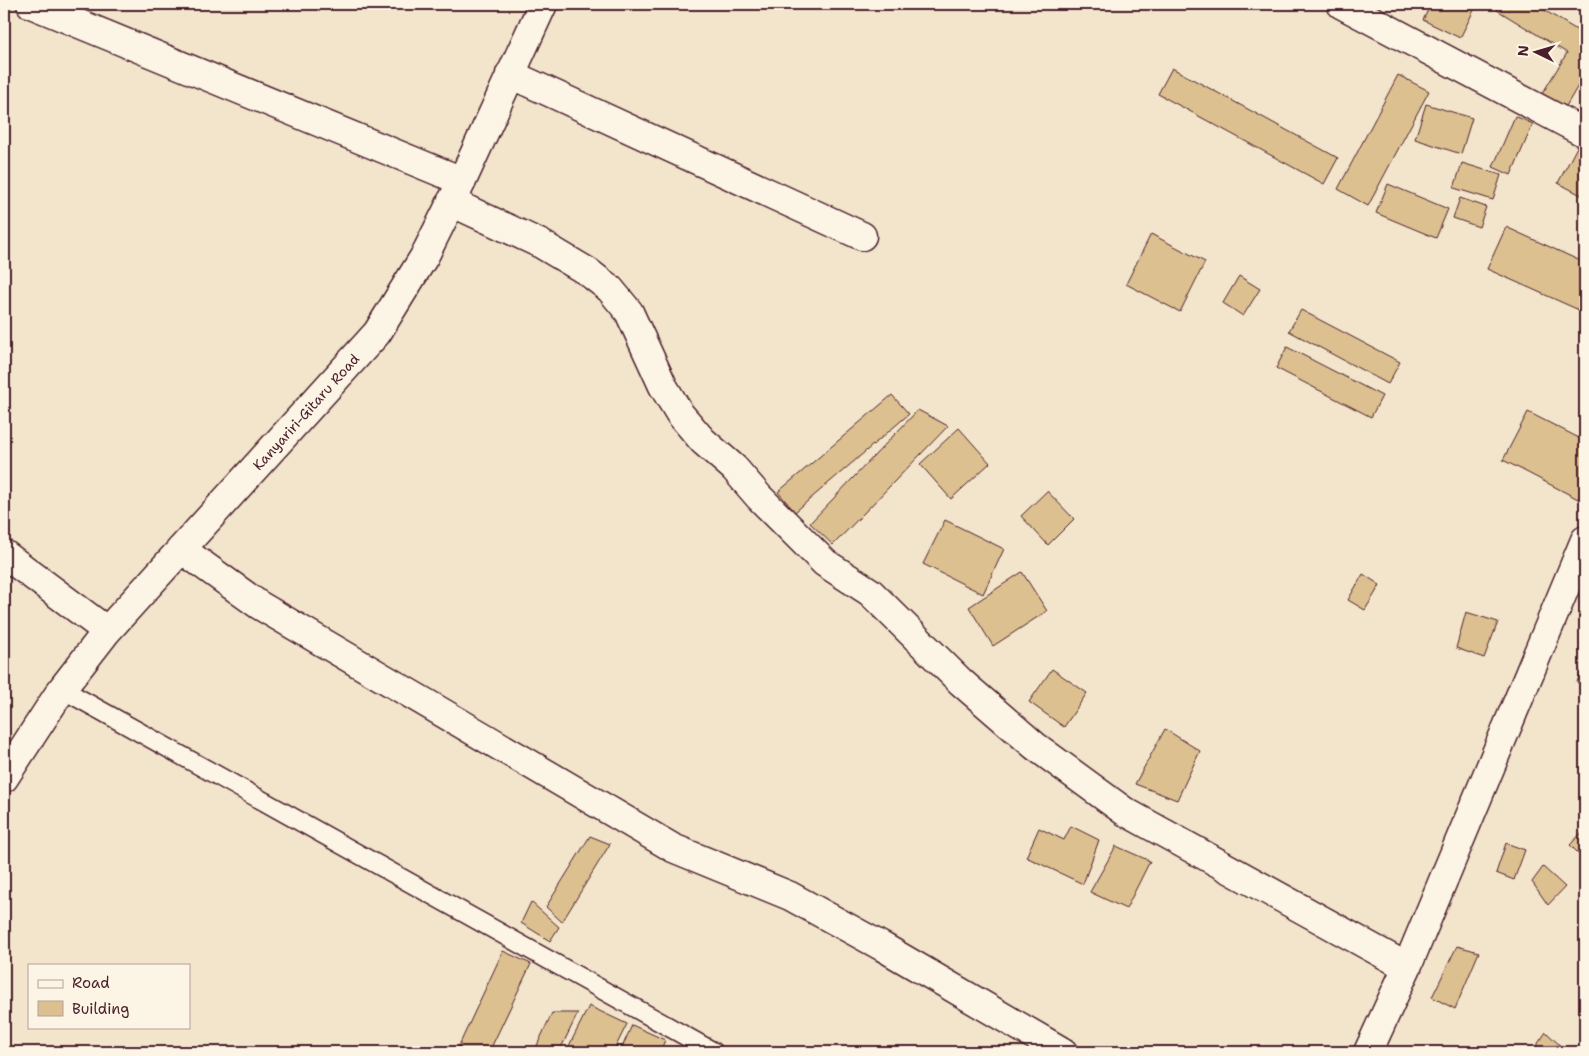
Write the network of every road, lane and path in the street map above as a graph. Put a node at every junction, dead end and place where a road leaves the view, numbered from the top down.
1 (31, 4) edge
2 (543, 4) edge
3 (1341, 4) edge
4 (510, 74) junction
5 (1585, 133) edge
6 (457, 191) junction
7 (862, 236) dead end
8 (1585, 540) edge
9 (181, 549) junction
10 (4, 554) edge
11 (108, 631) junction
12 (62, 689) junction
13 (7, 765) edge
14 (1407, 967) junction
15 (714, 1052) edge
16 (1063, 1052) edge
17 (1368, 1052) edge

1 - 6 street
2 - 4 street, Kanyariri-Gitaru Road
3 - 5 street
4 - 6 street, Kanyariri-Gitaru Road
4 - 7 street
6 - 9 street, Kanyariri-Gitaru Road
6 - 14 street
8 - 14 street
9 - 11 street, Kanyariri-Gitaru Road
9 - 16 street
10 - 11 street
11 - 12 street, Kanyariri-Gitaru Road
12 - 13 street, Kanyariri-Gitaru Road
12 - 15 lane
14 - 17 street

